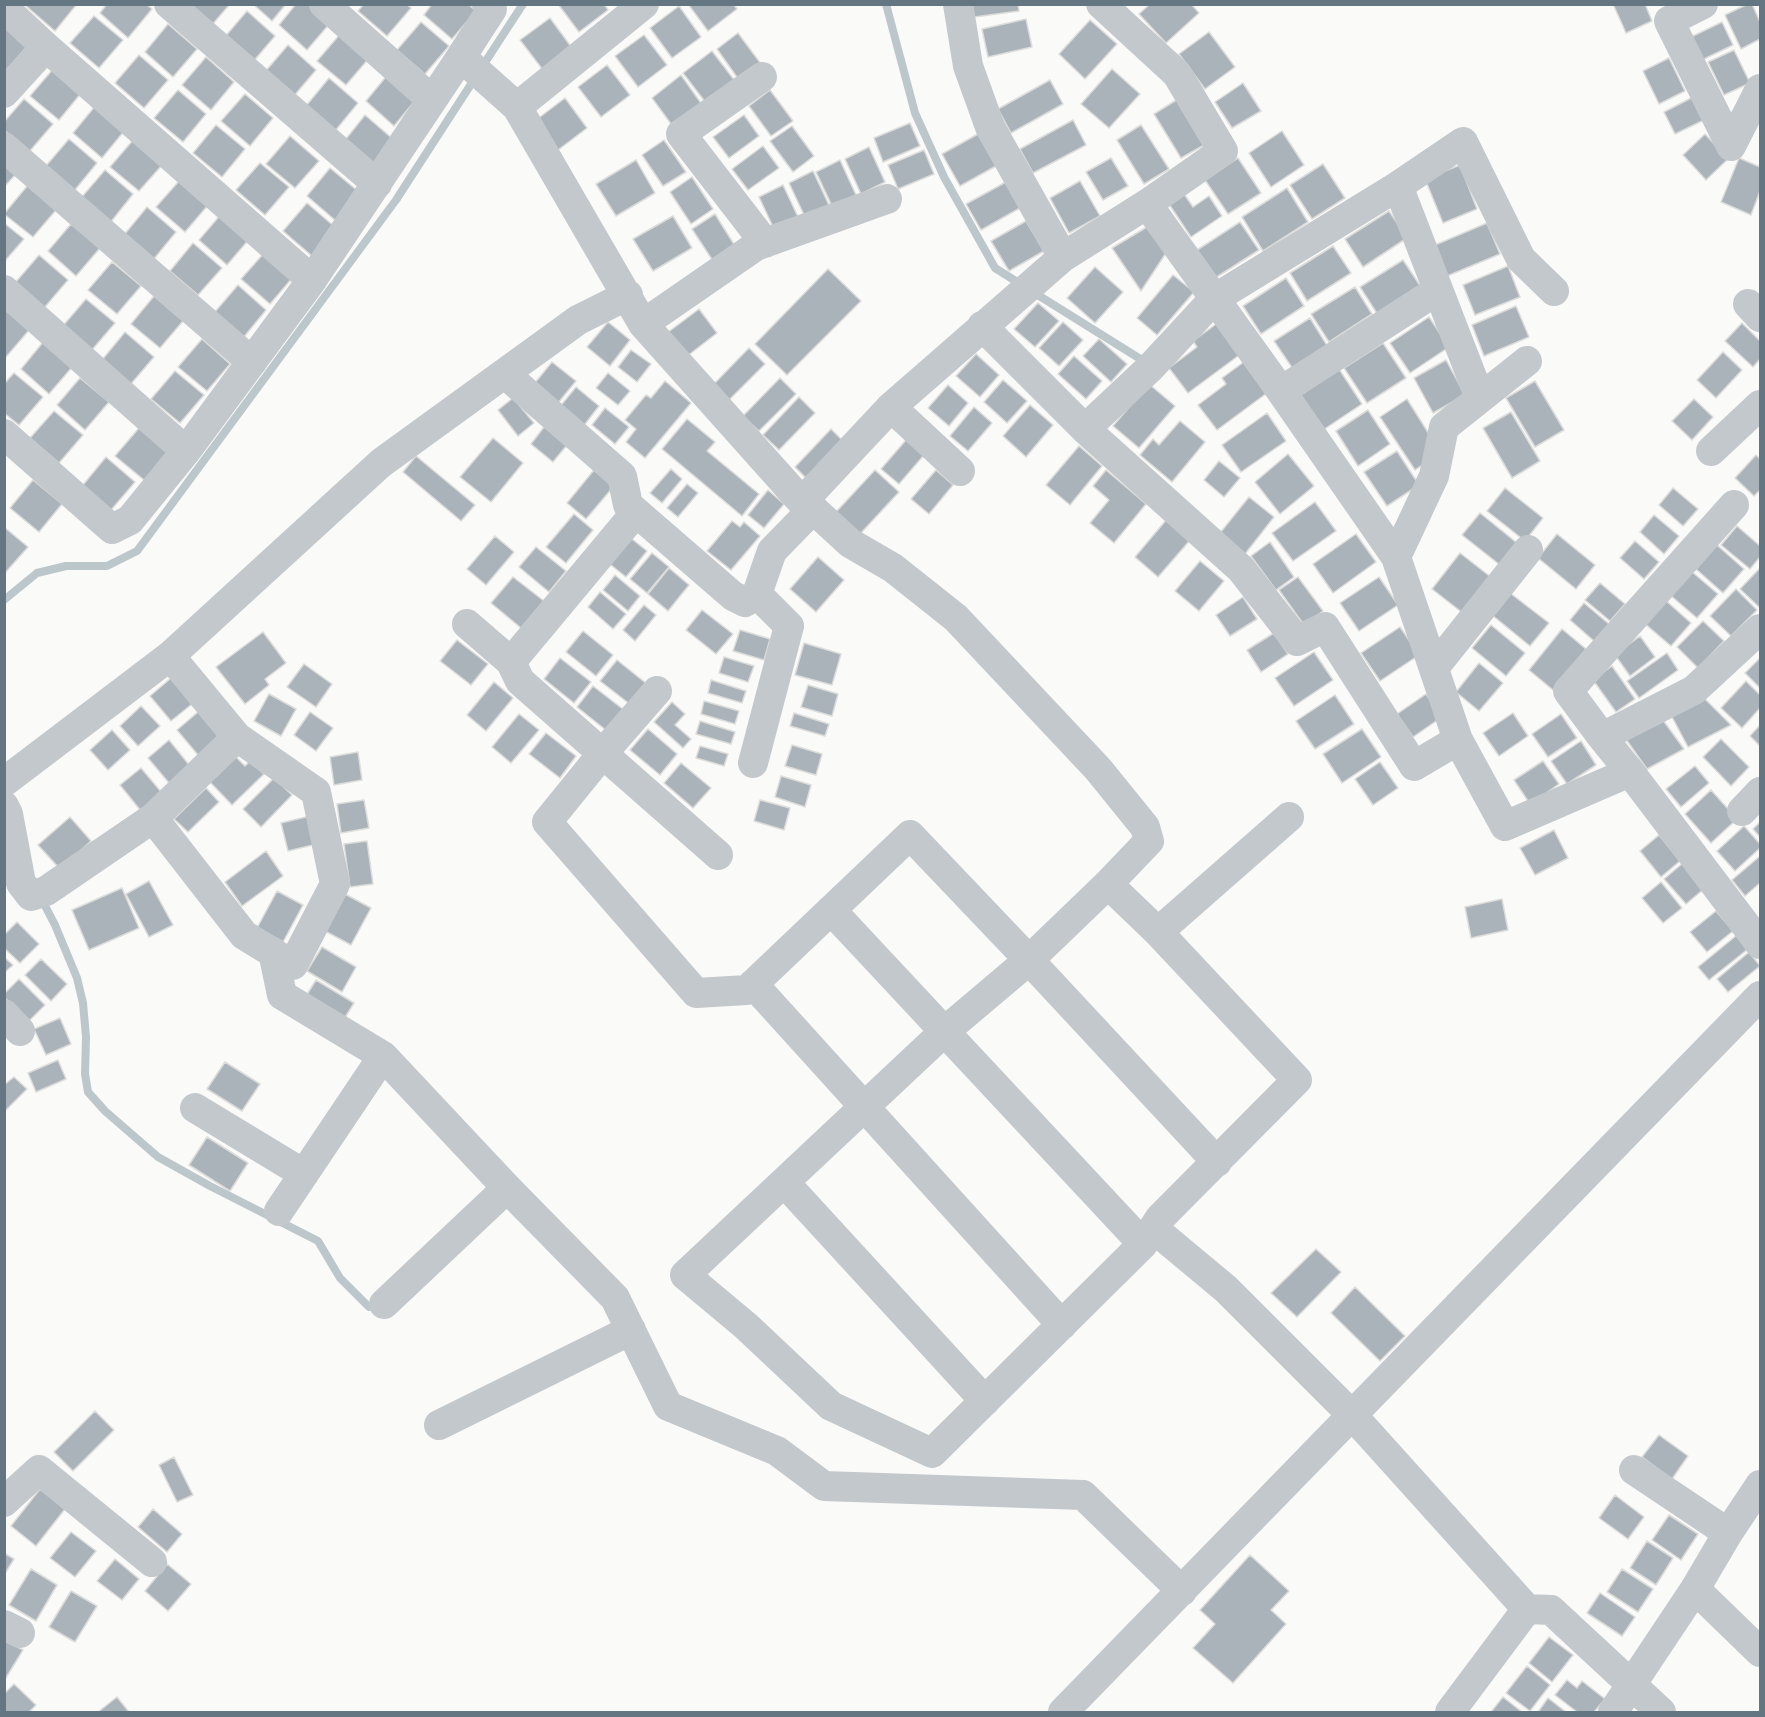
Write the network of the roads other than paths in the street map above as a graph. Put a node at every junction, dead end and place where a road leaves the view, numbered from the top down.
1 (169, 4) edge
2 (324, 4) edge
3 (644, 4) edge
4 (958, 4) edge
5 (1101, 4) edge
6 (1703, 4) edge
7 (491, 6) edge
8 (4, 8) edge
9 (46, 47) junction
10 (474, 68) junction
11 (762, 77) dead end
12 (1761, 89) edge
13 (4, 93) edge
14 (432, 100) junction
15 (517, 107) junction
16 (4, 147) edge
17 (377, 184) junction
18 (1398, 186) junction
19 (887, 199) dead end
20 (1147, 204) junction
21 (765, 243) junction
22 (1063, 257) junction
23 (312, 280) junction
24 (4, 290) edge
25 (1438, 290) junction
26 (1554, 291) dead end
27 (628, 295) junction
28 (1214, 299) junction
29 (644, 324) junction
30 (982, 326) junction
31 (1527, 361) dead end
32 (252, 362) junction
33 (505, 374) junction
34 (1281, 391) junction
35 (1480, 398) junction
36 (1761, 405) edge
37 (891, 406) junction
38 (1085, 429) junction
39 (4, 435) edge
40 (186, 451) junction
41 (1711, 451) dead end
42 (960, 471) dead end
43 (807, 505) junction
44 (1734, 505) dead end
45 (636, 512) junction
46 (1528, 550) dead end
47 (1396, 557) junction
48 (757, 594) junction
49 (467, 624) dead end
50 (1761, 629) edge
51 (170, 656) junction
52 (511, 662) junction
53 (1434, 668) junction
54 (657, 691) dead end
55 (237, 737) junction
56 (1602, 737) junction
57 (1458, 740) junction
58 (603, 753) junction
59 (753, 763) dead end
60 (1630, 772) junction
61 (4, 782) edge
62 (4, 807) edge
63 (153, 818) junction
64 (1289, 818) dead end
65 (718, 855) dead end
66 (1108, 884) junction
67 (831, 910) junction
68 (1158, 932) junction
69 (1761, 944) edge
70 (273, 952) junction
71 (1029, 960) junction
72 (753, 984) junction
73 (1761, 996) edge
74 (945, 1031) junction
75 (383, 1056) junction
76 (195, 1108) dead end
77 (864, 1108) junction
78 (1217, 1162) junction
79 (304, 1174) junction
80 (784, 1182) junction
81 (507, 1188) junction
82 (279, 1211) dead end
83 (1148, 1237) junction
84 (384, 1304) dead end
85 (1062, 1325) junction
86 (631, 1330) junction
87 (985, 1401) junction
88 (1353, 1416) junction
89 (439, 1425) dead end
90 (1634, 1470) dead end
91 (1761, 1485) edge
92 (4, 1503) edge
93 (1728, 1533) junction
94 (152, 1562) dead end
95 (1695, 1589) junction
96 (1182, 1591) junction
97 (1527, 1610) junction
98 (1761, 1652) edge
99 (1631, 1686) junction
100 (1063, 1713) edge
101 (1450, 1713) edge
102 (1613, 1713) edge
103 (1661, 1713) edge

1 - 17 street
2 - 14 street
3 - 15 street
4 - 22 street
5 - 20 street
6 - 12 street
7 - 10 street
8 - 9 street
9 - 13 street
9 - 23 street
10 - 14 street
10 - 15 street
11 - 21 street
14 - 17 street
15 - 27 street
16 - 32 street
17 - 23 street
18 - 25 street
18 - 26 street
18 - 28 street
19 - 21 street
20 - 22 street
20 - 28 street
21 - 29 street
22 - 30 street
23 - 32 street
24 - 40 street
25 - 34 street
25 - 35 street
27 - 29 street
27 - 33 street
28 - 34 street
28 - 38 street
29 - 43 street
30 - 37 street
30 - 38 street
31 - 35 street
32 - 40 street
33 - 45 street
33 - 51 street
34 - 47 street
35 - 47 street
36 - 41 street
37 - 42 street
37 - 43 street
38 - 57 street
39 - 40 street
43 - 48 street
43 - 66 street
44 - 56 street
45 - 48 street
45 - 52 street
46 - 53 street
47 - 53 street
48 - 59 street
49 - 52 street
50 - 56 street
51 - 55 street
51 - 61 street
52 - 58 street
53 - 57 street
54 - 58 street
55 - 63 street
55 - 70 street
56 - 60 street
57 - 60 street
58 - 65 street
58 - 72 street
60 - 69 street
62 - 63 street
63 - 70 street
64 - 68 street
66 - 68 street
66 - 71 street
67 - 71 street
67 - 72 street
67 - 74 street
68 - 78 street
70 - 75 street
71 - 74 street
71 - 78 street
72 - 77 street
73 - 88 street
74 - 77 street
74 - 83 street
75 - 79 street
75 - 81 street
76 - 79 street
77 - 80 street
77 - 85 street
78 - 83 street
79 - 82 street
80 - 87 street
80 - 87 street
81 - 84 street
81 - 86 street
83 - 85 street
83 - 88 street
85 - 87 street
86 - 89 street
86 - 96 street
88 - 96 street
88 - 97 street
90 - 93 street
91 - 93 street
92 - 94 street
93 - 95 street
95 - 98 street
95 - 99 street
96 - 100 street
97 - 99 street
97 - 101 street
99 - 102 street
99 - 103 street

